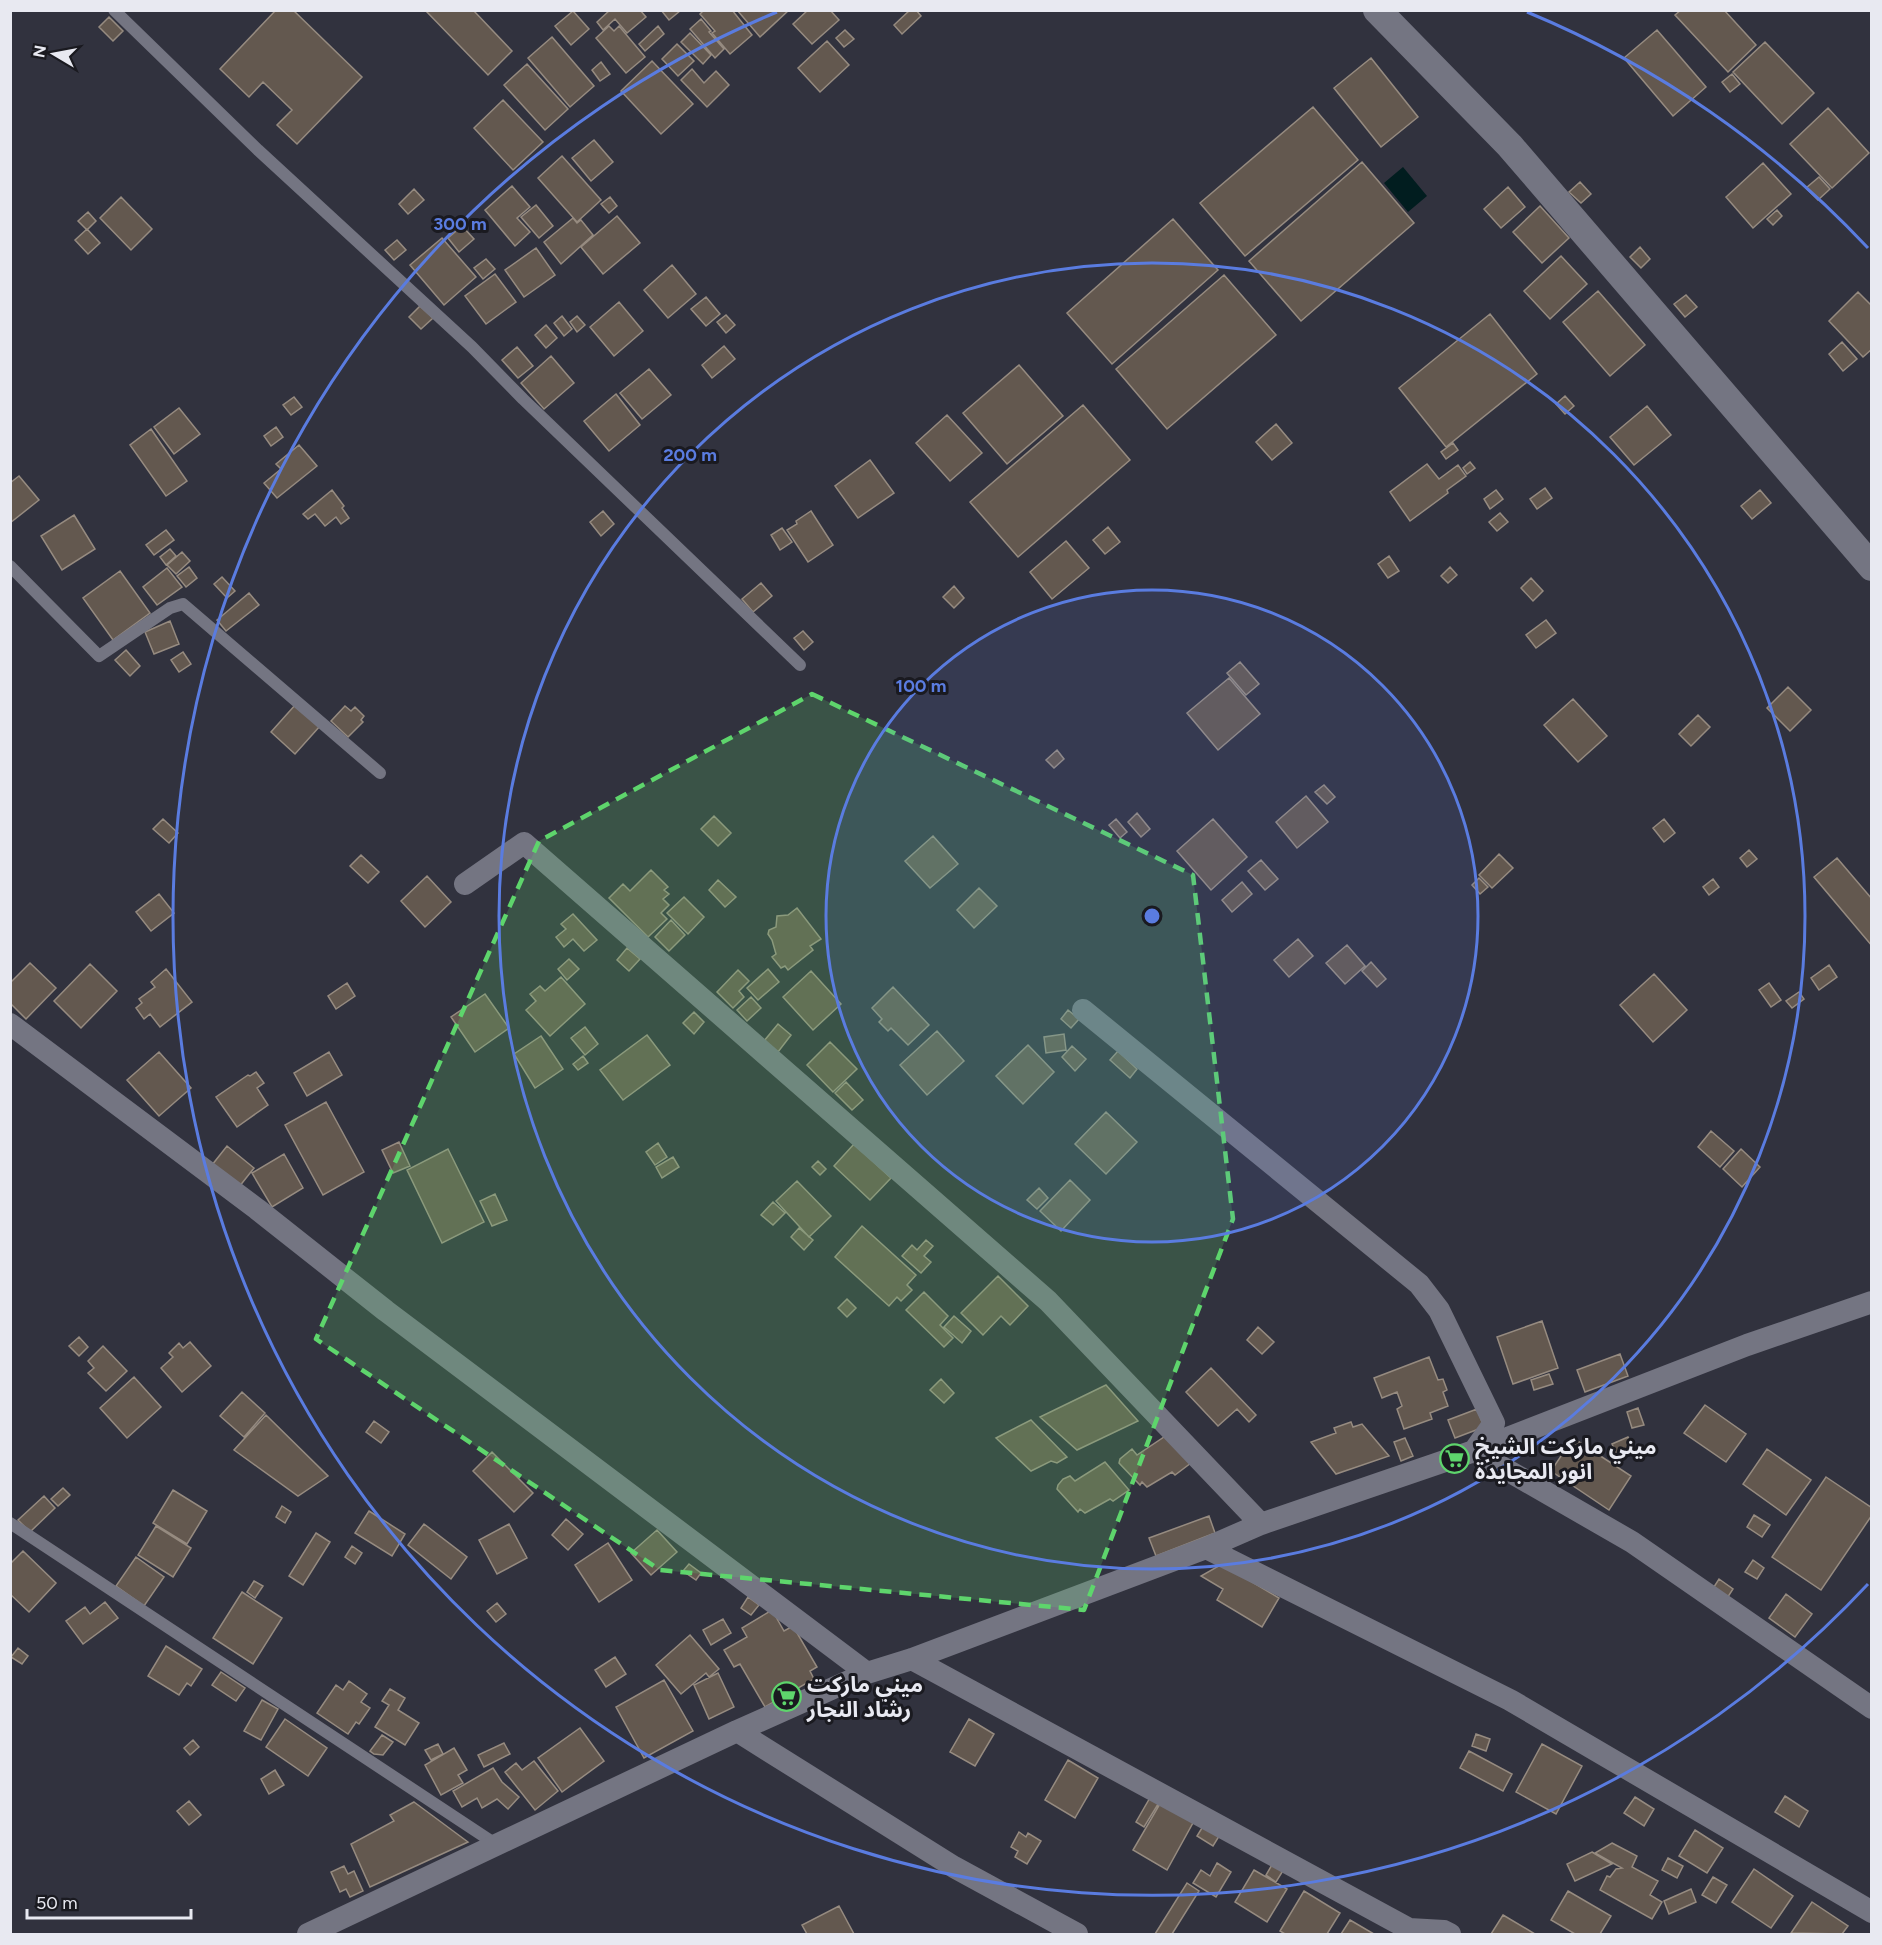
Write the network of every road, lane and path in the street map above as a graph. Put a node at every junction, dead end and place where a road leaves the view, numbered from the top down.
1 (114, 10) edge
2 (1377, 10) edge
3 (10, 566) edge
4 (1872, 567) edge
5 (800, 665) dead end
6 (380, 773) dead end
7 (465, 884) dead end
8 (1083, 1010) dead end
9 (10, 1024) edge
10 (1872, 1302) edge
11 (1474, 1451) junction
12 (10, 1523) edge
13 (1261, 1524) junction
14 (1206, 1548) junction
15 (912, 1659) junction
16 (867, 1673) junction
17 (1872, 1708) edge
18 (737, 1731) junction
19 (497, 1845) junction
20 (1872, 1912) edge
21 (308, 1935) edge
22 (1077, 1935) edge
23 (1450, 1935) edge

1 - 5 lane
2 - 4 street
3 - 6 lane
7 - 13 street
8 - 11 street
9 - 16 street
10 - 11 street
11 - 13 street
11 - 17 street
12 - 19 lane
13 - 14 street
14 - 15 street
14 - 20 street
15 - 16 street
15 - 23 street
16 - 18 street
18 - 19 street
18 - 22 street
19 - 21 street

